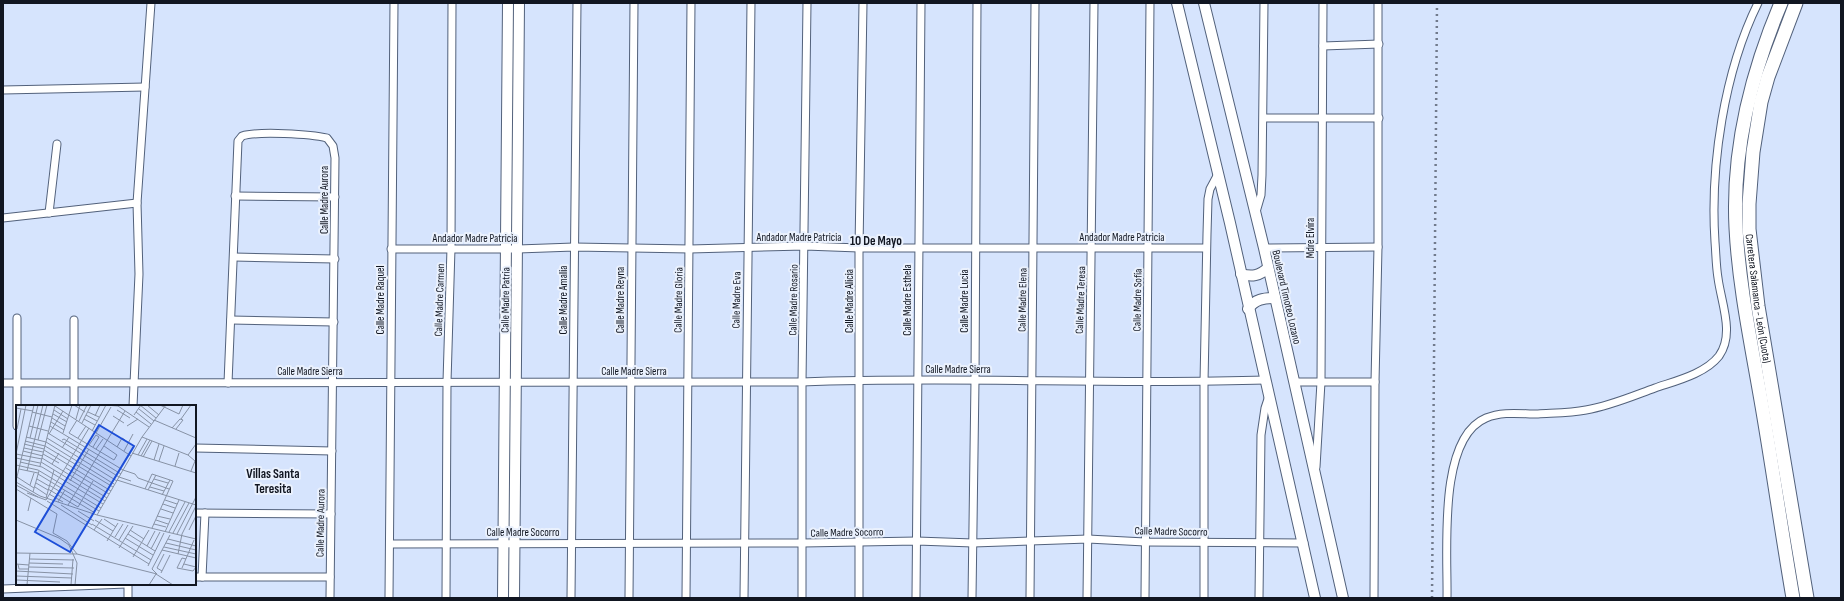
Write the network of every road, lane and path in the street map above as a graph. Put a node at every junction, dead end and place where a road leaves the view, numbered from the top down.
1 (151, 3) edge
2 (394, 3) edge
3 (452, 3) edge
4 (508, 3) edge
5 (519, 3) edge
6 (577, 3) edge
7 (634, 3) edge
8 (691, 3) edge
9 (751, 3) edge
10 (807, 3) edge
11 (863, 3) edge
12 (921, 3) edge
13 (977, 3) edge
14 (1035, 3) edge
15 (1094, 3) edge
16 (1150, 3) edge
17 (1177, 3) edge
18 (1204, 3) edge
19 (1264, 3) edge
20 (1323, 3) edge
21 (1378, 3) edge
22 (1758, 3) edge
23 (1781, 3) edge
24 (1796, 3) edge
25 (1378, 44) junction
26 (1323, 46) junction
27 (145, 87) junction
28 (3, 90) edge
29 (1264, 118) junction
30 (1322, 118) junction
31 (1378, 118) junction
32 (57, 144) dead end
33 (1217, 176) junction
34 (235, 196) junction
35 (335, 197) junction
36 (137, 203) junction
37 (50, 213) junction
38 (1255, 214) junction
39 (3, 218) edge
40 (805, 246) junction
41 (574, 247) junction
42 (975, 247) junction
43 (1149, 247) junction
44 (1378, 247) junction
45 (451, 248) junction
46 (748, 248) junction
47 (860, 248) junction
48 (918, 248) junction
49 (1035, 248) junction
50 (1093, 248) junction
51 (1206, 248) junction
52 (1264, 248) junction
53 (391, 249) junction
54 (507, 249) junction
55 (518, 249) junction
56 (632, 249) junction
57 (690, 249) junction
58 (1321, 249) junction
59 (234, 257) junction
60 (335, 259) junction
61 (1268, 268) junction
62 (1240, 274) junction
63 (1275, 298) junction
64 (1248, 309) junction
65 (17, 318) dead end
66 (74, 320) dead end
67 (230, 320) junction
68 (334, 322) junction
69 (860, 380) junction
70 (918, 380) junction
71 (975, 380) junction
72 (1266, 380) junction
73 (1031, 381) junction
74 (228, 382) junction
75 (333, 382) junction
76 (447, 382) junction
77 (506, 382) junction
78 (516, 382) junction
79 (573, 382) junction
80 (630, 382) junction
81 (688, 382) junction
82 (746, 382) junction
83 (802, 382) junction
84 (1089, 382) junction
85 (1146, 382) junction
86 (1204, 382) junction
87 (1294, 382) junction
88 (1321, 382) junction
89 (1375, 382) junction
90 (3, 383) edge
91 (16, 383) junction
92 (391, 383) junction
93 (74, 384) junction
94 (133, 384) junction
95 (1269, 395) junction
96 (17, 405) edge
97 (74, 405) edge
98 (133, 405) edge
99 (196, 448) edge
100 (332, 451) junction
101 (1316, 473) junction
102 (196, 513) edge
103 (205, 513) junction
104 (331, 514) junction
105 (1088, 539) junction
106 (1031, 540) junction
107 (917, 541) junction
108 (973, 542) junction
109 (1145, 542) junction
110 (1260, 542) junction
111 (447, 543) junction
112 (503, 543) junction
113 (514, 543) junction
114 (572, 543) junction
115 (630, 543) junction
116 (686, 543) junction
117 (745, 543) junction
118 (803, 543) junction
119 (860, 543) junction
120 (1204, 543) junction
121 (1304, 543) junction
122 (390, 544) junction
123 (199, 577) edge
124 (330, 577) junction
125 (102, 585) edge
126 (127, 585) edge
127 (3, 589) edge
128 (128, 598) edge
129 (330, 598) edge
130 (389, 598) edge
131 (446, 598) edge
132 (503, 598) edge
133 (514, 598) edge
134 (571, 598) edge
135 (629, 598) edge
136 (686, 598) edge
137 (744, 598) edge
138 (802, 598) edge
139 (858, 598) edge
140 (916, 598) edge
141 (972, 598) edge
142 (1030, 598) edge
143 (1088, 598) edge
144 (1145, 598) edge
145 (1204, 598) edge
146 (1260, 598) edge
147 (1315, 598) edge
148 (1343, 598) edge
149 (1374, 598) edge
150 (1447, 598) edge
151 (1793, 598) edge
152 (1807, 598) edge

1 - 27 street
2 - 53 street, Calle Madre Raquel
3 - 45 street, Calle Madre Carmen
4 - 54 main road, Calle Madre Patria
5 - 55 main road, Calle Madre Patria
6 - 41 street, Calle Madre Amalia
7 - 56 street, Calle Madre Reyna
8 - 57 street, Calle Madre Gloria
9 - 46 street, Calle Madre Eva
10 - 40 street, Calle Madre Rosario
11 - 47 street, Calle Madre Alicia
12 - 48 street, Calle Madre Esthela
13 - 42 street, Calle Madre Lucía
14 - 49 street, Calle Madre Elena
15 - 50 street, Calle Madre Teresa
16 - 43 street, Calle Madre Sofía
17 - 33 main road
18 - 38 main road, Boulevard Timoteo Lozano
19 - 29 street
20 - 26 street, Mdre Elvira
21 - 25 street
22 - 150 street
23 - 151 highway, Carretera Salamanca - León (Cuota)
24 - 152 highway, Carretera Salamanca - León (Cuota)
25 - 26 street
25 - 31 street
26 - 30 street, Mdre Elvira
27 - 28 street
27 - 36 street
29 - 30 street
29 - 38 street
30 - 31 street
30 - 58 street, Mdre Elvira
31 - 44 street
32 - 37 street
33 - 51 street
33 - 62 main road
34 - 35 street
34 - 35 street, Calle Madre Aurora
34 - 59 street, Calle Madre Aurora
35 - 60 street, Calle Madre Aurora
36 - 37 street
36 - 94 street
37 - 39 street
38 - 52 main road, Boulevard Timoteo Lozano
40 - 46 street, Andador Madre Patricia
40 - 47 street, Andador Madre Patricia
40 - 83 street, Calle Madre Rosario
41 - 55 street, Andador Madre Patricia
41 - 56 street, Andador Madre Patricia
41 - 79 street, Calle Madre Amalia
42 - 48 street, Andador Madre Patricia
42 - 49 street, Andador Madre Patricia
42 - 71 street, Calle Madre Lucía
43 - 50 street, Andador Madre Patricia
43 - 51 street, Andador Madre Patricia
43 - 85 street, Calle Madre Sofía
44 - 58 street
44 - 89 street
45 - 53 street, Andador Madre Patricia
45 - 54 street, Andador Madre Patricia
45 - 76 street, Calle Madre Carmen
46 - 57 street, Andador Madre Patricia
46 - 82 street, Calle Madre Eva
47 - 48 street, Andador Madre Patricia
47 - 69 street, Calle Madre Alicia
48 - 70 street, Calle Madre Esthela
49 - 50 street, Andador Madre Patricia
49 - 73 street, Calle Madre Elena
50 - 84 street, Calle Madre Teresa
51 - 86 street
52 - 58 street
52 - 61 main road, Boulevard Timoteo Lozano
53 - 92 street, Calle Madre Raquel
54 - 55 street, Andador Madre Patricia
54 - 77 main road, Calle Madre Patria
55 - 78 main road, Calle Madre Patria
56 - 57 street, Andador Madre Patricia
56 - 80 street, Calle Madre Reyna
57 - 81 street, Calle Madre Gloria
58 - 88 street, Mdre Elvira
59 - 60 street
59 - 67 street, Calle Madre Aurora
60 - 68 street, Calle Madre Aurora
61 - 62 main road
61 - 63 main road, Boulevard Timoteo Lozano
62 - 64 main road
63 - 64 main road
63 - 87 main road, Boulevard Timoteo Lozano
64 - 72 main road
65 - 91 street
66 - 93 street
67 - 68 street
67 - 74 street, Calle Madre Aurora
68 - 75 street, Calle Madre Aurora
69 - 70 street, Calle Madre Sierra
69 - 83 street, Calle Madre Sierra
69 - 119 street, Calle Madre Alicia
70 - 71 street, Calle Madre Sierra
70 - 107 street, Calle Madre Esthela
71 - 73 street, Calle Madre Sierra
71 - 108 street, Calle Madre Lucía
72 - 86 street, Calle Madre Sierra
72 - 95 main road
73 - 84 street, Calle Madre Sierra
73 - 106 street, Calle Madre Elena
74 - 75 street, Calle Madre Sierra
74 - 94 street, Calle Madre Sierra
75 - 92 street, Calle Madre Sierra
75 - 100 street, Calle Madre Aurora
76 - 77 street, Calle Madre Sierra
76 - 92 street, Calle Madre Sierra
76 - 111 street, Calle Madre Carmen
77 - 78 street, Calle Madre Sierra
77 - 112 main road, Calle Madre Patria
78 - 79 street, Calle Madre Sierra
78 - 113 main road, Calle Madre Patria
79 - 80 street, Calle Madre Sierra
79 - 114 street, Calle Madre Amalia
80 - 81 street, Calle Madre Sierra
80 - 115 street, Calle Madre Reyna
81 - 82 street, Calle Madre Sierra
81 - 116 street, Calle Madre Gloria
82 - 83 street, Calle Madre Sierra
82 - 117 street, Calle Madre Eva
83 - 118 street, Calle Madre Rosario
84 - 85 street, Calle Madre Sierra
84 - 105 street, Calle Madre Teresa
85 - 86 street, Calle Madre Sierra
85 - 109 street, Calle Madre Sofía
86 - 120 street
87 - 88 street
87 - 101 main road, Boulevard Timoteo Lozano
88 - 89 street
88 - 101 street, Mdre Elvira
89 - 149 street
90 - 91 street, Calle Madre Sierra
91 - 93 street, Calle Madre Sierra
91 - 96 street
92 - 122 street, Calle Madre Raquel
93 - 94 street, Calle Madre Sierra
93 - 97 street
94 - 98 street
95 - 110 street
95 - 121 main road
99 - 100 street
100 - 104 street, Calle Madre Aurora
101 - 148 main road, Boulevard Timoteo Lozano
102 - 103 street
103 - 104 street
103 - 123 street
104 - 124 street, Calle Madre Aurora
105 - 106 street, Calle Madre Socorro
105 - 109 street, Calle Madre Socorro
105 - 143 street, Calle Madre Teresa
106 - 108 street, Calle Madre Socorro
106 - 142 street, Calle Madre Elena
107 - 108 street, Calle Madre Socorro
107 - 119 street, Calle Madre Socorro
107 - 140 street, Calle Madre Esthela
108 - 141 street, Calle Madre Lucía
109 - 120 street, Calle Madre Socorro
109 - 144 street, Calle Madre Sofía
110 - 120 street, Calle Madre Socorro
110 - 121 street, Calle Madre Socorro
110 - 146 street
111 - 112 street, Calle Madre Socorro
111 - 122 street, Calle Madre Socorro
111 - 131 street, Calle Madre Carmen
112 - 113 street, Calle Madre Socorro
112 - 132 main road, Calle Madre Patria
113 - 114 street, Calle Madre Socorro
113 - 133 main road, Calle Madre Patria
114 - 115 street, Calle Madre Socorro
114 - 134 street, Calle Madre Amalia
115 - 116 street, Calle Madre Socorro
115 - 135 street, Calle Madre Reyna
116 - 117 street, Calle Madre Socorro
116 - 136 street, Calle Madre Gloria
117 - 118 street, Calle Madre Socorro
117 - 137 street, Calle Madre Eva
118 - 119 street, Calle Madre Socorro
118 - 138 street, Calle Madre Rosario
119 - 139 street, Calle Madre Alicia
120 - 145 street
121 - 147 main road
122 - 130 street, Calle Madre Raquel
123 - 124 street
124 - 129 street, Calle Madre Aurora
125 - 127 street
126 - 128 street

